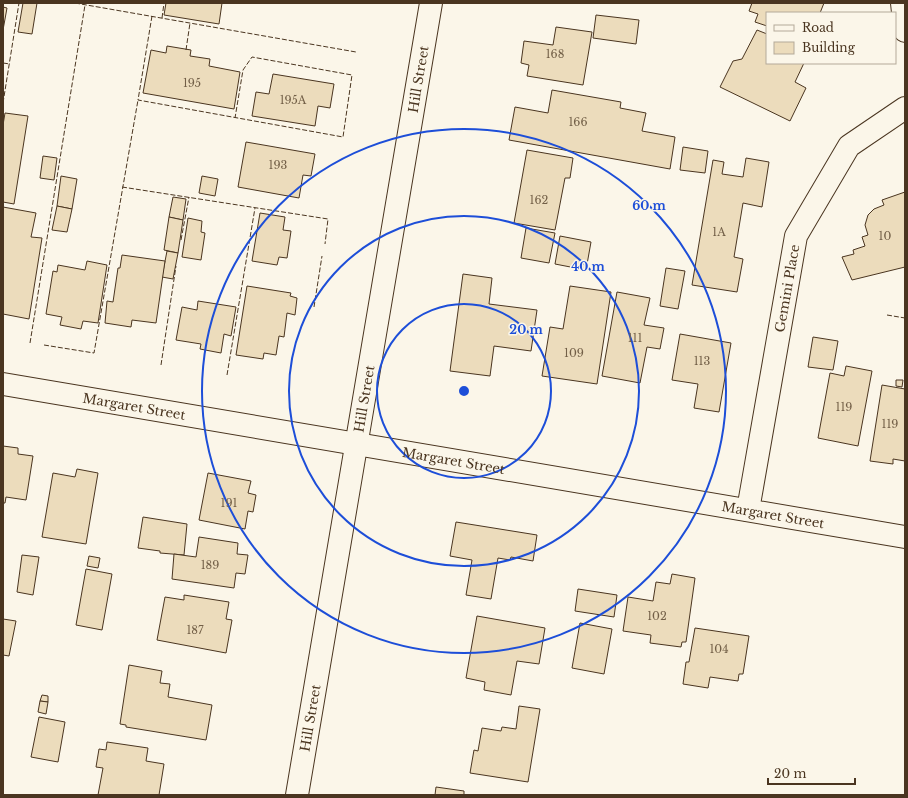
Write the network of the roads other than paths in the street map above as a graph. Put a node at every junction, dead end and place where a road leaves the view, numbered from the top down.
1 (431, 3) edge
2 (902, 3) edge
3 (905, 31) edge
4 (905, 108) edge
5 (3, 384) edge
6 (356, 444) junction
7 (748, 510) junction
8 (905, 537) edge
9 (297, 795) edge

1 - 6 street, Hill Street
2 - 3 street
4 - 7 street, Gemini Place
5 - 6 street, Margaret Street
6 - 7 street, Margaret Street
6 - 9 street, Hill Street
7 - 8 street, Margaret Street

